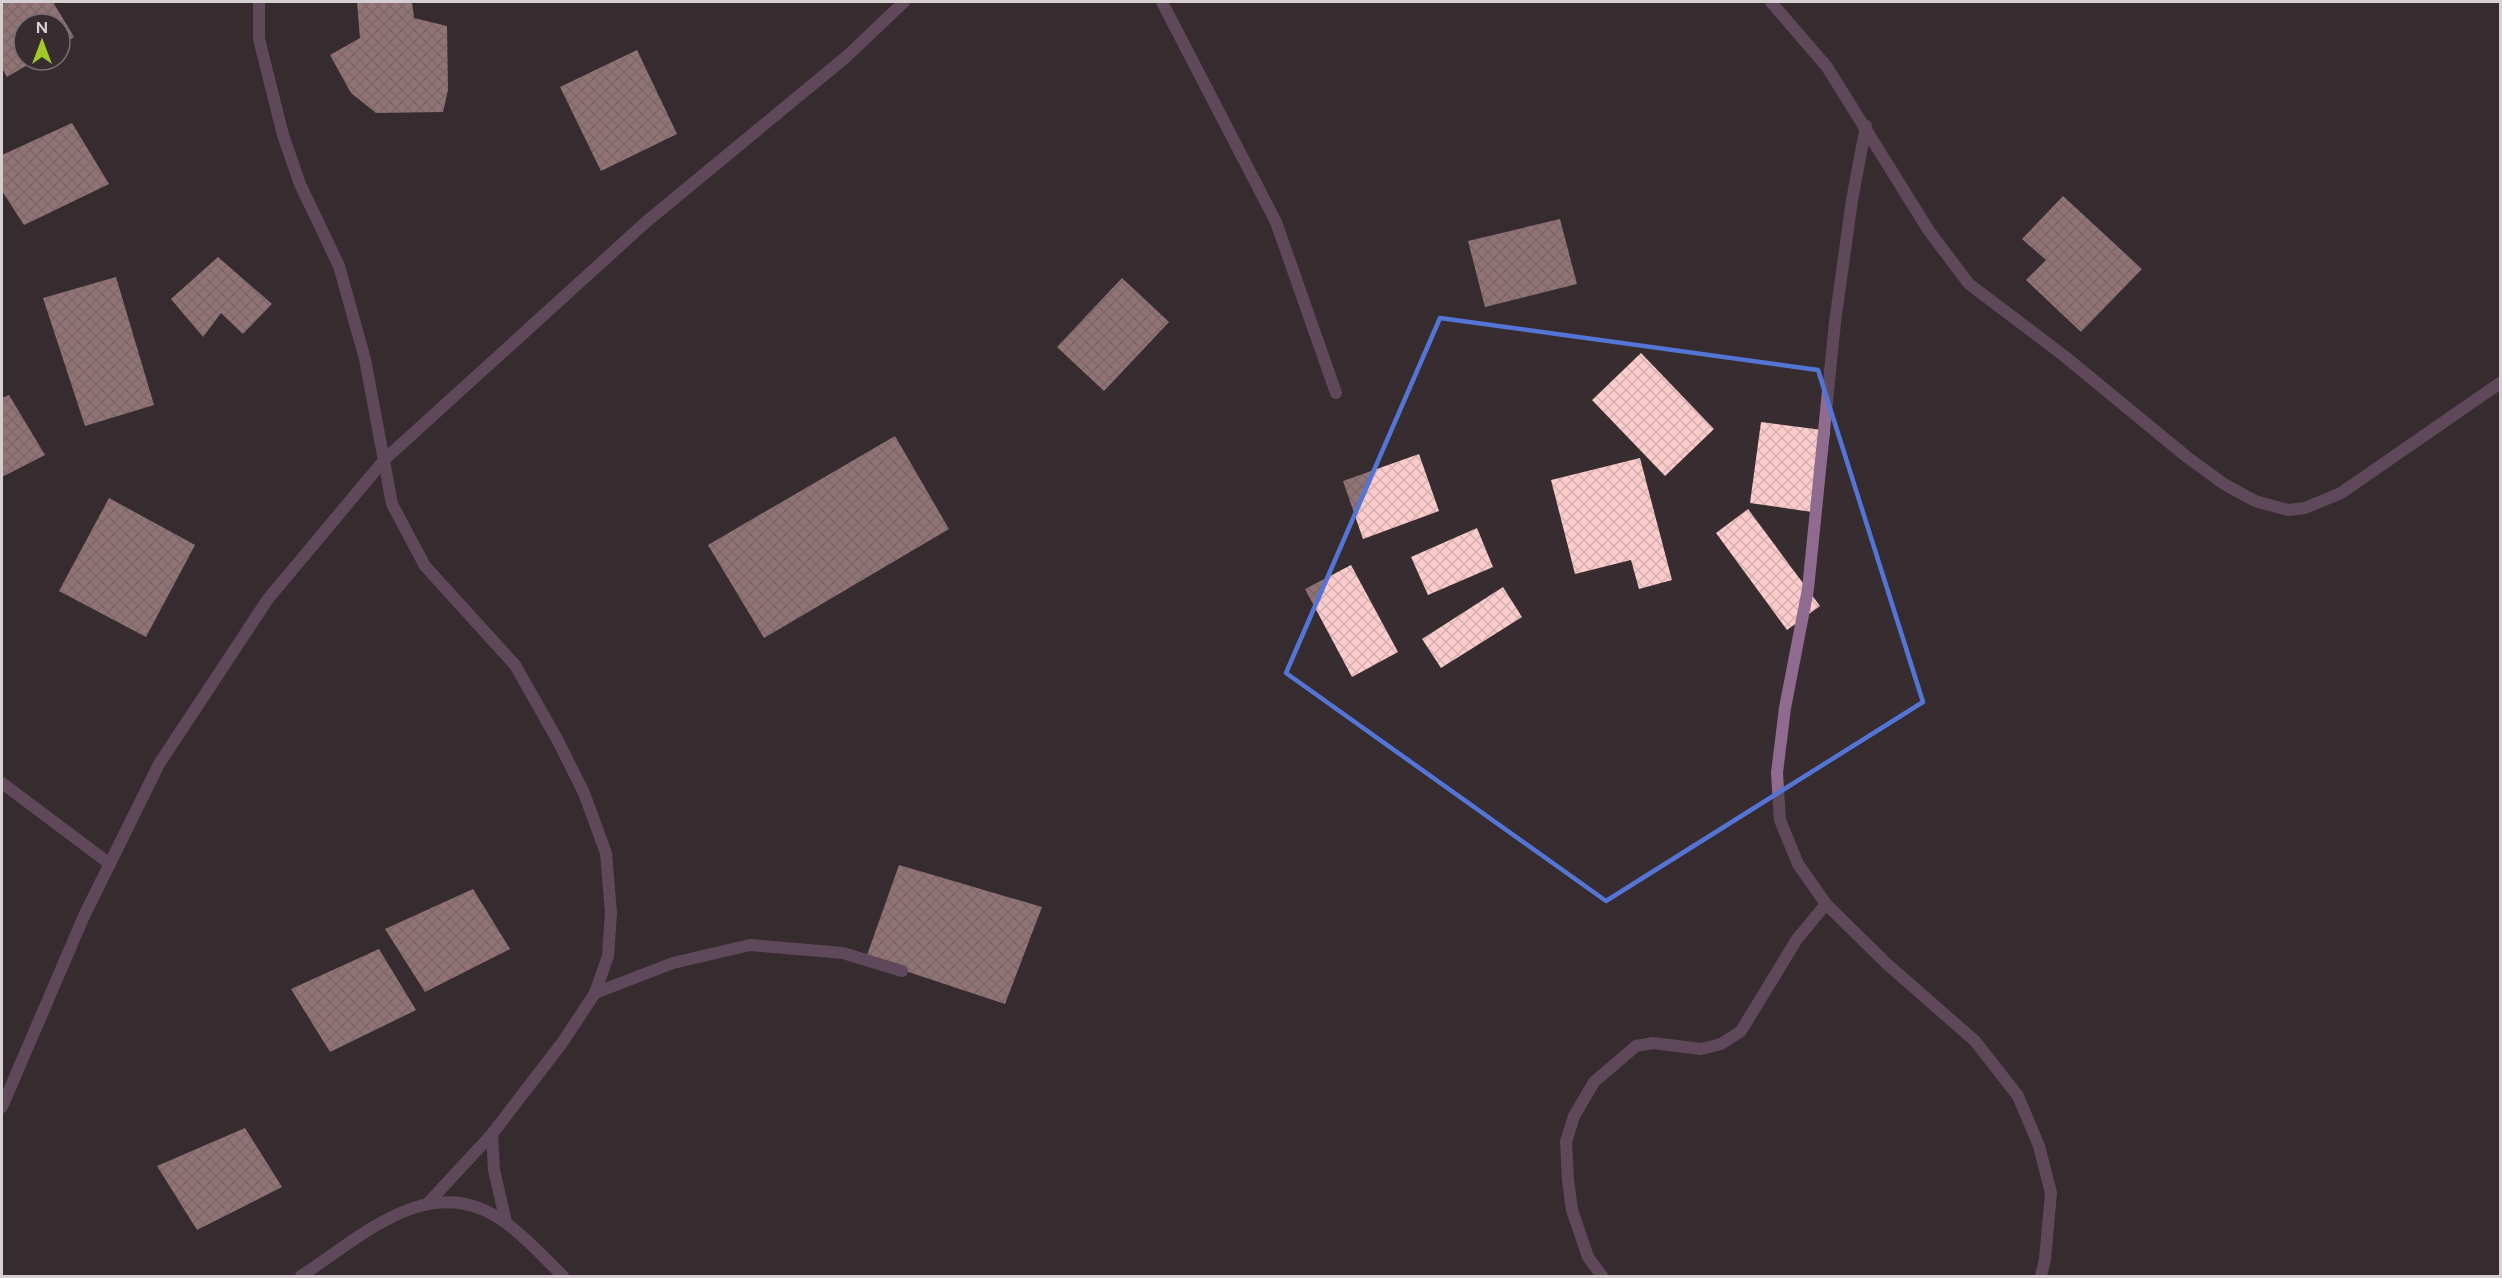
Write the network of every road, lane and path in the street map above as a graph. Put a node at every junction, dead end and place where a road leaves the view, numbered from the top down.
1 (260, 2) edge
2 (904, 2) edge
3 (1162, 2) edge
4 (1771, 2) edge
5 (1866, 126) junction
6 (2500, 383) edge
7 (1336, 393) dead end
8 (385, 459) junction
9 (2, 783) edge
10 (110, 864) junction
11 (1826, 904) junction
12 (902, 971) dead end
13 (595, 993) junction
14 (2, 1107) edge
15 (492, 1134) junction
16 (429, 1202) junction
17 (506, 1222) junction
18 (301, 1276) edge
19 (563, 1276) edge
20 (1602, 1276) edge
21 (2041, 1276) edge

1 - 8 street
2 - 8 street
3 - 7 street
4 - 5 street
5 - 6 street
5 - 11 street
8 - 10 street
8 - 13 street
9 - 10 street
10 - 14 street
11 - 20 street
11 - 21 street
12 - 13 street
13 - 15 street
15 - 16 street
15 - 17 street
16 - 17 street
16 - 18 street
17 - 19 street

